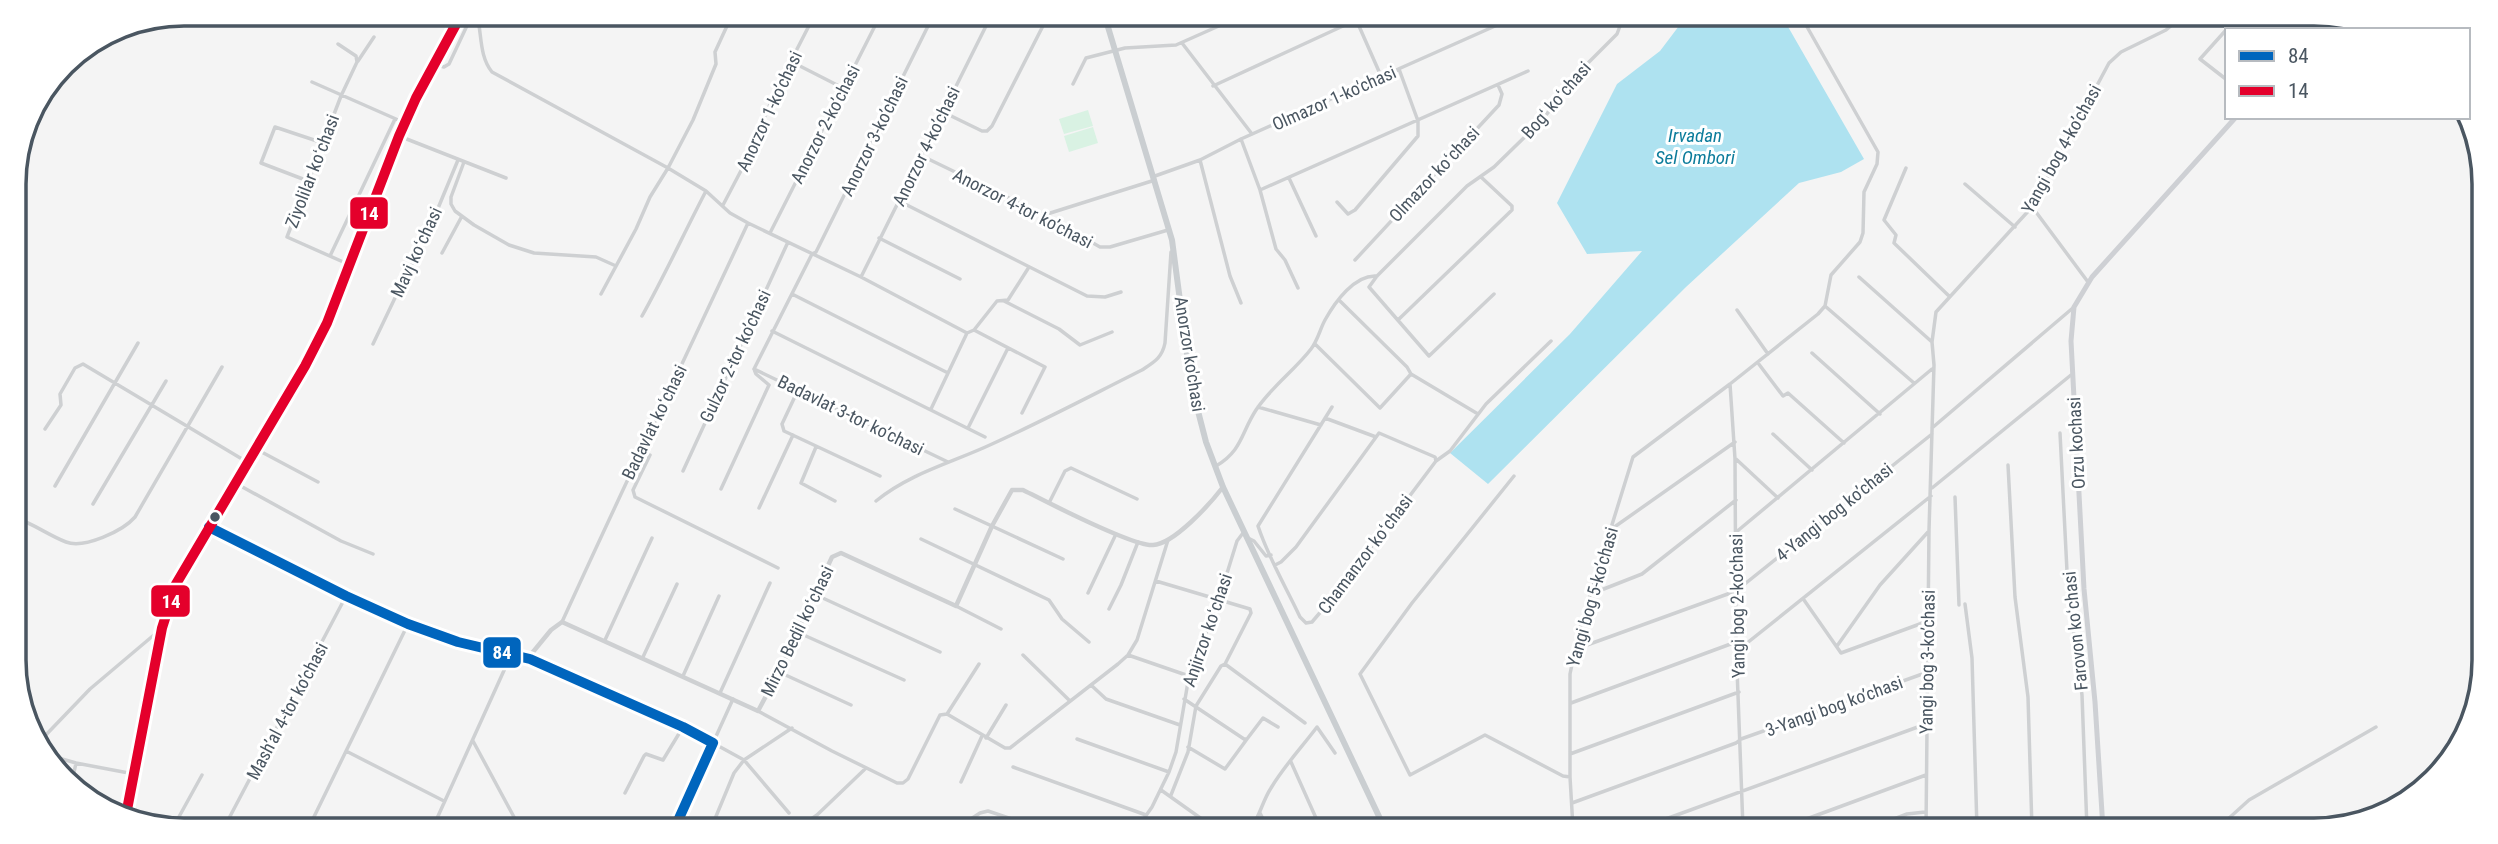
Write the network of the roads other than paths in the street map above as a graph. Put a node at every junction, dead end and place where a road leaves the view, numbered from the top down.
1 (455, 26) edge
2 (470, 26) edge
3 (479, 26) edge
4 (727, 26) edge
5 (809, 26) edge
6 (875, 26) edge
7 (928, 26) edge
8 (986, 26) edge
9 (1043, 26) edge
10 (1107, 26) edge
11 (1219, 26) edge
12 (1340, 26) edge
13 (1358, 26) edge
14 (1495, 26) edge
15 (1620, 26) edge
16 (1807, 26) edge
17 (2171, 26) edge
18 (2225, 31) edge
19 (374, 37) dead end
20 (1182, 43) junction
21 (338, 44) dead end
22 (1115, 50) junction
23 (357, 62) junction
24 (792, 62) junction
25 (435, 64) junction
26 (1399, 69) junction
27 (1528, 71) dead end
28 (1382, 76) junction
29 (2225, 78) edge
30 (312, 82) dead end
31 (1073, 84) dead end
32 (1497, 85) junction
33 (1213, 86) junction
34 (843, 88) junction
35 (341, 96) junction
36 (943, 112) junction
37 (395, 119) junction
38 (2234, 119) edge
39 (1418, 121) junction
40 (405, 123) junction
41 (1252, 134) junction
42 (399, 136) junction
43 (1241, 139) junction
44 (323, 143) junction
45 (920, 155) junction
46 (458, 160) junction
47 (1200, 160) junction
48 (464, 162) junction
49 (668, 168) junction
50 (1906, 168) dead end
51 (1481, 177) junction
52 (506, 178) dead end
53 (1155, 178) junction
54 (1289, 178) junction
55 (308, 181) junction
56 (1965, 184) dead end
57 (1260, 190) junction
58 (706, 191) junction
59 (899, 201) junction
60 (1337, 202) dead end
61 (723, 205) junction
62 (2032, 207) junction
63 (1044, 215) junction
64 (462, 216) junction
65 (748, 223) junction
66 (2015, 227) junction
67 (1170, 229) junction
68 (770, 233) junction
69 (1316, 236) dead end
70 (879, 238) junction
71 (1172, 240) junction
72 (788, 242) junction
73 (442, 253) dead end
74 (812, 254) junction
75 (330, 256) junction
76 (1355, 260) dead end
77 (350, 265) junction
78 (616, 266) junction
79 (1029, 267) junction
80 (1377, 276) junction
81 (861, 277) junction
82 (1859, 277) dead end
83 (960, 279) dead end
84 (2088, 282) junction
85 (1298, 288) dead end
86 (1121, 292) dead end
87 (601, 294) dead end
88 (792, 294) junction
89 (1494, 295) dead end
90 (1949, 296) junction
91 (1340, 300) junction
92 (1004, 301) junction
93 (1241, 303) dead end
94 (1825, 306) junction
95 (2074, 307) junction
96 (1737, 310) dead end
97 (642, 316) dead end
98 (1398, 320) junction
99 (974, 330) junction
100 (772, 331) junction
101 (1112, 332) dead end
102 (967, 333) junction
103 (1551, 341) dead end
104 (1932, 342) junction
105 (138, 343) dead end
106 (373, 344) dead end
107 (1315, 344) junction
108 (1008, 348) junction
109 (1812, 353) dead end
110 (1768, 354) junction
111 (1758, 363) junction
112 (222, 367) dead end
113 (1933, 368) junction
114 (754, 369) junction
115 (948, 373) junction
116 (1411, 374) junction
117 (2073, 374) junction
118 (166, 380) dead end
119 (1914, 383) junction
120 (114, 384) junction
121 (1730, 384) junction
122 (798, 390) junction
123 (151, 406) junction
124 (1258, 407) junction
125 (1332, 407) dead end
126 (931, 410) junction
127 (1022, 413) dead end
128 (1478, 414) junction
129 (1880, 414) junction
130 (1325, 418) junction
131 (1321, 425) junction
132 (188, 427) junction
133 (968, 428) junction
134 (1932, 428) junction
135 (45, 429) dead end
136 (2060, 433) dead end
137 (1773, 434) dead end
138 (1932, 434) junction
139 (793, 435) junction
140 (985, 437) dead end
141 (1376, 437) junction
142 (1735, 442) junction
143 (1844, 443) junction
144 (816, 447) junction
145 (256, 449) junction
146 (650, 456) dead end
147 (1735, 459) junction
148 (1436, 461) junction
149 (247, 462) junction
150 (947, 462) junction
151 (2008, 465) dead end
152 (1215, 467) junction
153 (1812, 470) junction
154 (683, 471) dead end
155 (880, 476) dead end
156 (1514, 476) dead end
157 (318, 482) dead end
158 (235, 483) junction
159 (55, 486) dead end
160 (1223, 487) junction
161 (1932, 488) junction
162 (721, 489) dead end
163 (1931, 496) junction
164 (1778, 498) junction
165 (1955, 498) dead end
166 (1137, 499) dead end
167 (1736, 500) junction
168 (835, 501) dead end
169 (876, 501) dead end
170 (1049, 503) junction
171 (93, 504) dead end
172 (759, 508) dead end
173 (956, 509) dead end
174 (26, 523) edge
175 (992, 526) junction
176 (209, 527) junction
177 (1611, 530) junction
178 (1929, 530) junction
179 (1735, 533) junction
180 (1116, 534) junction
181 (1246, 535) junction
182 (652, 538) dead end
183 (921, 539) dead end
184 (1168, 540) junction
185 (1138, 542) junction
186 (373, 554) dead end
187 (1271, 555) junction
188 (1063, 559) dead end
189 (975, 565) junction
190 (1275, 565) junction
191 (778, 568) dead end
192 (1156, 581) junction
193 (770, 583) dead end
194 (677, 584) dead end
195 (1736, 591) junction
196 (1088, 593) dead end
197 (814, 594) junction
198 (1591, 594) junction
199 (345, 596) junction
200 (719, 596) dead end
201 (1219, 599) junction
202 (1804, 600) junction
203 (1965, 604) dead end
204 (1959, 605) dead end
205 (956, 606) junction
206 (1109, 609) dead end
207 (1928, 621) junction
208 (562, 622) junction
209 (408, 624) junction
210 (162, 628) junction
211 (1000, 629) dead end
212 (797, 631) junction
213 (605, 640) junction
214 (1089, 642) dead end
215 (1736, 642) junction
216 (1837, 647) junction
217 (1575, 650) junction
218 (1737, 651) junction
219 (940, 652) dead end
220 (511, 655) junction
221 (1023, 655) dead end
222 (1128, 655) junction
223 (643, 657) junction
224 (528, 658) junction
225 (979, 664) dead end
226 (1224, 664) junction
227 (779, 672) junction
228 (1928, 672) junction
229 (683, 676) junction
230 (1189, 676) junction
231 (904, 680) dead end
232 (1091, 684) junction
233 (1739, 692) junction
234 (720, 693) junction
235 (733, 699) junction
236 (1183, 699) junction
237 (1070, 701) junction
238 (1570, 703) junction
239 (851, 705) dead end
240 (1006, 705) dead end
241 (1196, 706) junction
242 (758, 711) junction
243 (947, 714) junction
244 (1304, 723) dead end
245 (1926, 724) junction
246 (1180, 725) junction
247 (682, 727) junction
248 (1279, 727) dead end
249 (2376, 727) dead end
250 (792, 728) junction
251 (46, 735) edge
252 (984, 737) junction
253 (1077, 739) dead end
254 (1247, 739) junction
255 (1741, 739) junction
256 (473, 741) junction
257 (713, 743) junction
258 (1188, 747) junction
259 (346, 751) junction
260 (1335, 753) dead end
261 (1570, 754) junction
262 (62, 759) edge
263 (744, 760) junction
264 (1291, 761) junction
265 (76, 763) junction
266 (1013, 767) dead end
267 (865, 768) junction
268 (74, 772) edge
269 (1169, 772) junction
270 (134, 774) junction
271 (202, 775) dead end
272 (1926, 775) junction
273 (1570, 777) junction
274 (961, 782) dead end
275 (1161, 790) junction
276 (1742, 790) junction
277 (625, 793) dead end
278 (1171, 795) junction
279 (444, 801) junction
280 (1572, 803) junction
281 (128, 807) edge
282 (1259, 811) junction
283 (1926, 812) junction
284 (789, 813) dead end
285 (1378, 814) junction
286 (1146, 815) junction
287 (179, 817) edge
288 (1256, 817) edge
289 (1262, 817) edge
290 (1316, 817) edge
291 (1377, 817) edge
292 (1380, 817) edge
293 (1573, 817) edge
294 (1669, 817) edge
295 (1743, 817) edge
296 (1811, 817) edge
297 (1899, 817) edge
298 (1926, 817) edge
299 (1977, 817) edge
300 (2032, 817) edge
301 (2087, 817) edge
302 (2102, 817) edge
303 (2230, 817) edge
304 (229, 818) edge
305 (313, 818) edge
306 (437, 818) edge
307 (513, 818) edge
308 (679, 818) edge
309 (715, 818) edge
310 (813, 818) edge
311 (974, 818) edge
312 (1010, 818) edge
313 (1144, 818) edge
314 (1201, 818) edge

1 - 25 main road
2 - 25 street
3 - 49 street
4 - 49 street
5 - 24 street, Аnorzor 1-koʼchasi
6 - 34 street, Аnorzor 2-koʼchasi
7 - 74 street, Аnorzor 3-koʼchasi
8 - 36 street, Аnorzor 4-koʼchasi
9 - 36 street
10 - 22 main road, Anorzor ko'chasi
11 - 20 street
12 - 33 street
13 - 28 street
14 - 26 street, Olmazor 1-ko'chasi
15 - 51 street, Bogʻ koʻchasi
16 - 94 street
17 - 62 street, Yangi bog 4-koʼchasi
18 - 29 street
19 - 23 street, Ziyolilar koʻchasi
20 - 22 street
20 - 33 street
21 - 23 street
22 - 31 street
22 - 53 main road, Anorzor ko'chasi
23 - 35 street, Ziyolilar koʻchasi
24 - 34 street
24 - 61 street, Аnorzor 1-koʼchasi
25 - 40 main road
26 - 28 street, Olmazor 1-ko'chasi
26 - 39 street
27 - 32 street, Olmazor koʻchasi
28 - 41 street, Olmazor 1-ko'chasi
30 - 35 street
32 - 39 street, Olmazor koʻchasi
32 - 76 street, Olmazor koʻchasi
33 - 41 street
34 - 68 street, Аnorzor 2-koʼchasi
35 - 37 street
35 - 44 street, Ziyolilar koʻchasi
36 - 45 street, Аnorzor 4-koʼchasi
37 - 40 street
37 - 75 street
38 - 84 main road, Orzu kochasi
39 - 54 street, Olmazor koʻchasi
39 - 60 street, Olmazor koʻchasi
40 - 42 main road
41 - 43 street, Olmazor 1-ko'chasi
42 - 46 street
42 - 77 main road
43 - 47 street, Olmazor 1-ko'chasi
43 - 57 street
44 - 55 street, Ziyolilar koʻchasi
44 - 55 street
45 - 59 street, Аnorzor 4-koʼchasi
45 - 63 street, Anorzor 4-tor koʼchasi
46 - 48 street
46 - 106 street, Mavj koʻchasi
47 - 53 street, Olmazor 1-ko'chasi
47 - 93 street
48 - 52 street
48 - 64 street, Mavj koʻchasi
49 - 58 street
49 - 78 street
50 - 90 street
51 - 80 street, Bogʻ koʻchasi
51 - 98 street
53 - 63 street, Olmazor 1-ko'chasi
53 - 67 main road, Anorzor ko'chasi
54 - 57 street, Olmazor koʻchasi
54 - 69 street
55 - 75 street, Ziyolilar koʻchasi
56 - 66 street
57 - 85 street
58 - 61 street
58 - 97 street
59 - 70 street, Аnorzor 4-koʼchasi
59 - 79 street
61 - 65 street
62 - 66 street, Yangi bog 4-koʼchasi
62 - 84 street
63 - 67 street, Anorzor 4-tor koʼchasi
64 - 73 street, Mavj koʻchasi
64 - 78 street, Mavj koʻchasi
65 - 68 street
65 - 208 street, Badavlat koʻchasi
66 - 90 street, Yangi bog 4-koʼchasi
67 - 71 main road, Anorzor ko'chasi
68 - 72 street
70 - 81 street, Аnorzor 4-koʼchasi
70 - 83 street
71 - 150 street
71 - 152 main road, Anorzor ko'chasi
72 - 74 street
72 - 154 street, Gulzor 2-tor koʼchasi
74 - 81 street
74 - 88 street, Аnorzor 3-koʼchasi
75 - 77 street
77 - 145 main road
78 - 87 street
79 - 86 street
79 - 92 street
80 - 91 street, Bogʻ koʻchasi
80 - 98 street
81 - 102 street
82 - 104 street
84 - 95 main road, Orzu kochasi
88 - 100 street, Аnorzor 3-koʼchasi
88 - 115 street
89 - 98 street
90 - 104 street, Yangi bog 4-koʼchasi
91 - 107 street, Bogʻ koʻchasi
91 - 116 street
92 - 99 street
92 - 101 street
94 - 110 street, Yangi bog 5-koʼchasi
94 - 119 street
95 - 117 main road, Orzu kochasi
95 - 134 street
96 - 110 street
99 - 102 street
99 - 108 street
100 - 114 street, Аnorzor 3-koʼchasi
100 - 126 street
102 - 115 street
103 - 128 street, Chamanzor koʻchasi
104 - 113 street, Yangi bog 4-koʼchasi
105 - 120 street
107 - 116 street
107 - 124 street
108 - 127 street
108 - 133 street
109 - 129 street
110 - 111 street, Yangi bog 5-koʼchasi
111 - 121 street, Yangi bog 5-koʼchasi
111 - 143 street
112 - 132 street
113 - 119 street
113 - 134 street, Yangi bog 4-koʼchasi
114 - 122 street, Badavlat 3-tor koʼchasi
114 - 162 street
115 - 126 street
116 - 128 street
117 - 161 street
117 - 302 main road, Orzu kochasi
118 - 123 street
119 - 129 street
120 - 123 street
120 - 135 street
120 - 159 street
121 - 142 street, Yangi bog 2-koʼchasi
121 - 177 street, Yangi bog 5-koʼchasi
122 - 139 street
122 - 150 street, Badavlat 3-tor koʼchasi
123 - 132 street
123 - 171 street
124 - 131 street
124 - 152 street
125 - 130 street, Chamanzor koʻchasi
126 - 133 street
128 - 148 street, Chamanzor koʻchasi
129 - 143 street
130 - 131 street, Chamanzor koʻchasi
130 - 141 street
131 - 187 street, Chamanzor koʻchasi
132 - 149 street
132 - 174 street
133 - 140 street
134 - 138 street, Yangi bog 4-koʼchasi
136 - 301 street, Farovon koʻchasi
137 - 153 street
138 - 161 street, Yangi bog 4-koʼchasi
138 - 195 street, 4-Yangi bog koʼchasi
139 - 144 street
139 - 172 street
141 - 148 street
141 - 190 street
142 - 147 street, Yangi bog 2-koʼchasi
142 - 177 street
143 - 153 street
144 - 155 street
144 - 168 street
145 - 149 main road
145 - 157 street
146 - 191 street
147 - 164 street
147 - 167 street, Yangi bog 2-koʼchasi
148 - 190 street, Chamanzor koʻchasi
149 - 158 main road
150 - 169 street
151 - 300 street
152 - 160 main road, Anorzor ko'chasi
153 - 164 street
156 - 273 street
158 - 176 main road
158 - 186 street
160 - 181 main road, Anorzor ko'chasi
160 - 184 street
161 - 163 street, Yangi bog 4-koʼchasi
163 - 178 street, Yangi bog 3-koʼchasi
163 - 202 street
164 - 179 street
165 - 204 street
166 - 170 street
167 - 179 street, Yangi bog 2-koʼchasi
167 - 198 street
170 - 175 street
170 - 180 street
173 - 175 street
175 - 188 street
175 - 189 street
176 - 199 street
176 - 210 main road
177 - 198 street, Yangi bog 5-koʼchasi
178 - 207 street, Yangi bog 3-koʼchasi
178 - 216 street
179 - 195 street, Yangi bog 2-koʼchasi
180 - 185 street
180 - 196 street
181 - 187 street
181 - 201 street, Anjirzor koʻchasi
181 - 285 main road, Anorzor ko'chasi
182 - 213 street
183 - 189 street
184 - 185 street
184 - 192 street
185 - 206 street
187 - 190 street, Chamanzor koʻchasi
189 - 205 street
189 - 214 street
192 - 201 street
192 - 222 street
193 - 234 street
194 - 223 street
195 - 215 street, Yangi bog 2-koʼchasi
195 - 217 street, 4-Yangi bog koʼchasi
197 - 205 street, Mirzo Bedil koʻchasi
197 - 212 street, Mirzo Bedil koʻchasi
197 - 219 street
198 - 217 street, Yangi bog 5-koʼchasi
199 - 209 street
199 - 304 street, Mashʼal 4-tor koʼchasi
200 - 229 street
201 - 226 street
201 - 230 street, Anjirzor koʻchasi
202 - 216 street
202 - 218 street
203 - 299 street
205 - 211 street
207 - 216 street
207 - 228 street, Yangi bog 3-koʼchasi
208 - 213 street
208 - 224 street
209 - 220 street
209 - 259 street
210 - 251 street
210 - 270 main road
212 - 227 street, Mirzo Bedil koʻchasi
212 - 231 street
213 - 223 street
215 - 218 street, Yangi bog 2-koʼchasi
215 - 238 street
217 - 238 street, Yangi bog 5-koʼchasi
218 - 233 street, Yangi bog 2-koʼchasi
220 - 224 street
220 - 256 street
221 - 237 street
222 - 230 street
222 - 232 street
223 - 229 street
224 - 247 street
225 - 243 street
226 - 241 street
226 - 244 street
227 - 239 street
227 - 242 street, Mirzo Bedil koʻchasi
228 - 245 street, Yangi bog 3-koʼchasi
228 - 255 street, 3-Yangi bog koʼchasi
229 - 234 street
230 - 236 street, Anjirzor koʻchasi
232 - 237 street
232 - 246 street
233 - 255 street, Yangi bog 2-koʼchasi
233 - 261 street
234 - 235 street
235 - 242 street
235 - 257 street
236 - 241 street
236 - 246 street, Anjirzor koʻchasi
237 - 252 street
238 - 261 street, Yangi bog 5-koʼchasi
240 - 252 street
241 - 254 street
241 - 258 street
242 - 250 street
243 - 252 street
243 - 267 street
245 - 272 street, Yangi bog 3-koʼchasi
245 - 276 street
246 - 269 street, Anjirzor koʻchasi
247 - 257 street
247 - 277 street
248 - 254 street
249 - 303 street
250 - 263 street
250 - 267 street
252 - 274 street
253 - 269 street
254 - 258 street
255 - 276 street, Yangi bog 2-koʼchasi
255 - 280 street, 3-Yangi bog koʼchasi
256 - 279 street
256 - 307 street
257 - 263 street
257 - 308 street
258 - 278 street
259 - 279 street
259 - 305 street
260 - 264 street
261 - 273 street, Yangi bog 5-koʼchasi
262 - 265 street
263 - 284 street
263 - 309 street
264 - 282 street
264 - 290 street
265 - 268 street
265 - 270 street
266 - 286 street
267 - 310 street
269 - 275 street, Anjirzor koʻchasi
270 - 281 main road
271 - 287 street
272 - 283 street, Yangi bog 3-koʼchasi
272 - 296 street
273 - 280 street, Yangi bog 5-koʼchasi
275 - 278 street
275 - 286 street, Anjirzor koʻchasi
276 - 294 street
276 - 295 street, Yangi bog 2-koʼchasi
278 - 314 street
279 - 306 street
280 - 293 street, Yangi bog 5-koʼchasi
282 - 288 street
282 - 289 street
283 - 297 street
283 - 298 street, Yangi bog 3-koʼchasi
285 - 291 street
285 - 292 main road, Anorzor ko'chasi
286 - 313 street, Anjirzor koʻchasi
311 - 312 street

